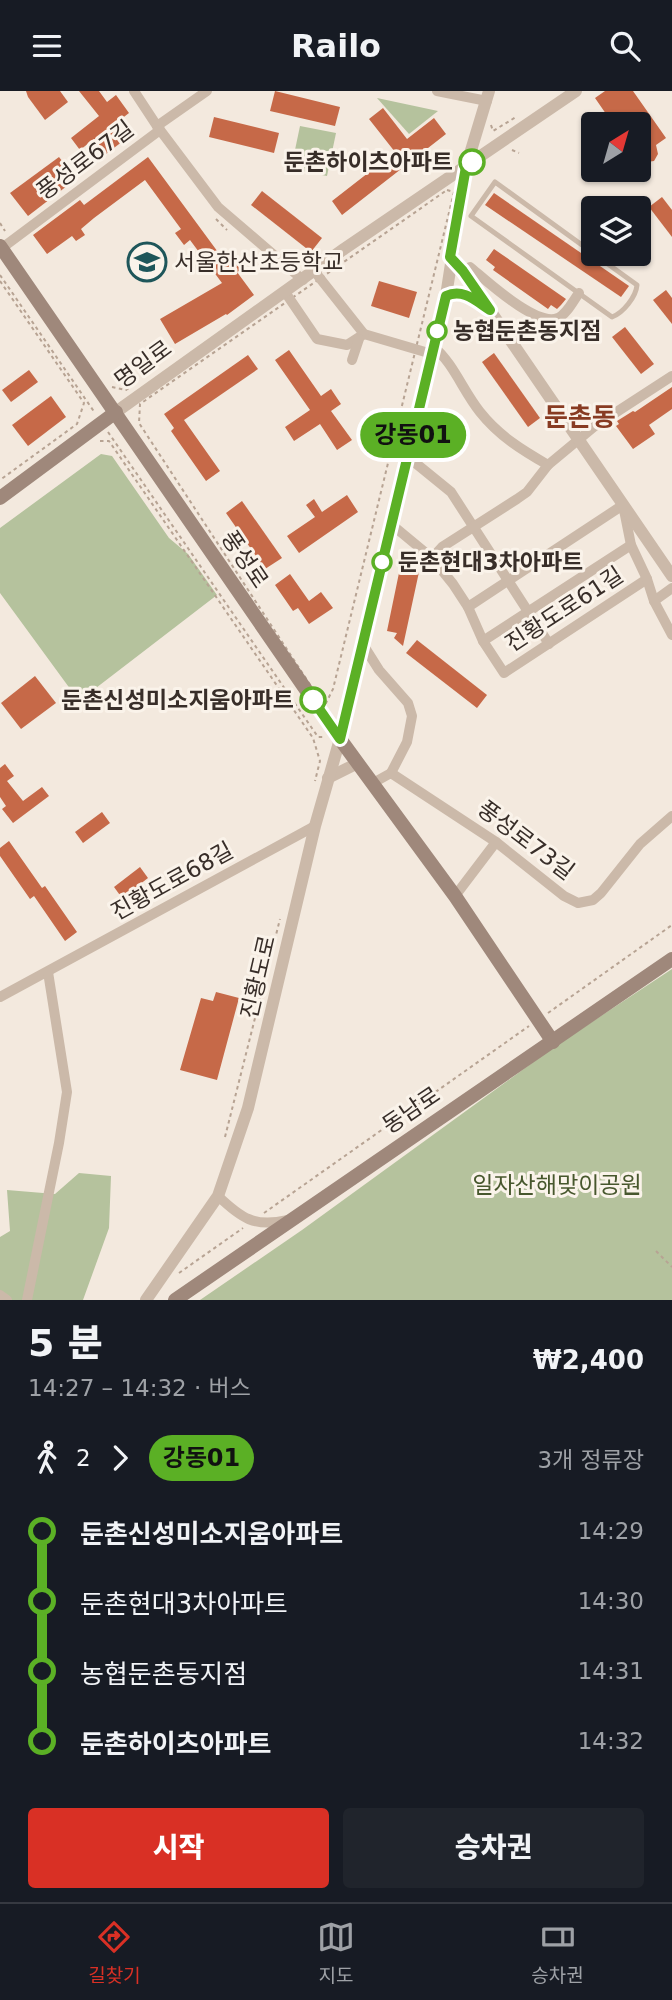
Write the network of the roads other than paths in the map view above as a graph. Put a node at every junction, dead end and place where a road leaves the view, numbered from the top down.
1 (134, 91) edge
2 (207, 91) edge
3 (576, 91) edge
4 (442, 92) edge
5 (488, 96) edge
6 (158, 128) junction
7 (466, 167) junction
8 (581, 245) edge
9 (1, 247) edge
10 (450, 257) junction
11 (611, 266) edge
12 (463, 271) junction
13 (317, 275) junction
14 (303, 280) junction
15 (579, 293) junction
16 (287, 296) junction
17 (446, 296) junction
18 (490, 310) junction
19 (361, 337) junction
20 (433, 350) junction
21 (352, 360) dead end
22 (672, 376) edge
23 (116, 412) junction
24 (579, 442) junction
25 (408, 457) junction
26 (548, 465) junction
27 (0, 498) edge
28 (623, 505) junction
29 (391, 524) junction
30 (474, 527) junction
31 (631, 545) junction
32 (432, 558) junction
33 (672, 576) edge
34 (647, 579) junction
35 (508, 580) junction
36 (672, 588) edge
37 (654, 601) junction
38 (468, 607) junction
39 (529, 613) junction
40 (672, 635) edge
41 (483, 641) junction
42 (362, 643) junction
43 (549, 644) junction
44 (340, 739) junction
45 (358, 763) junction
46 (391, 773) junction
47 (328, 778) junction
48 (373, 783) junction
49 (672, 816) edge
50 (315, 826) junction
51 (496, 842) junction
52 (455, 896) junction
53 (672, 958) edge
54 (48, 972) junction
55 (0, 997) edge
56 (553, 1042) junction
57 (218, 1196) junction
58 (291, 1219) junction
59 (0, 1295) edge
60 (7, 1300) edge
61 (27, 1300) edge
62 (146, 1300) edge
63 (175, 1300) edge

1 - 6 street
2 - 6 street, 풍성로67길
3 - 7 street, 명일로
4 - 5 street
5 - 7 street, 진황도로
6 - 9 street, 풍성로67길
6 - 14 street
7 - 10 street, 진황도로
7 - 13 street, 명일로
8 - 15 lane
9 - 23 main road, 풍성로
10 - 12 street, 진황도로61길
10 - 17 street, 진황도로
11 - 15 lane
12 - 15 street
12 - 18 street, 진황도로61길
13 - 14 street, 명일로
13 - 19 street
14 - 16 street, 명일로
16 - 19 street
16 - 23 street, 명일로
17 - 18 street
17 - 20 street, 진황도로
18 - 24 street, 진황도로61길
19 - 20 street
19 - 21 street
20 - 25 street, 진황도로
20 - 26 street
22 - 24 street
23 - 27 main road, 명일로
23 - 44 main road, 풍성로
24 - 26 street
24 - 28 street, 진황도로61길
25 - 29 street, 진황도로
25 - 30 street
26 - 30 street
28 - 31 street, 진황도로61길
28 - 33 street, 진황도로61길
28 - 35 street
29 - 32 street
29 - 42 street, 진황도로
30 - 32 street
30 - 35 street
31 - 34 street, 진황도로61길
31 - 39 street, 진황도로61길
32 - 38 street
34 - 37 street, 진황도로61길
34 - 43 street, 진황도로61길
35 - 38 street
35 - 39 street
36 - 37 street, 진황도로61길
37 - 40 street, 진황도로61길
38 - 41 street
39 - 41 street, 진황도로61길
39 - 43 street
41 - 43 street, 진황도로61길
42 - 44 street, 진황도로
42 - 46 street
44 - 45 main road, 풍성로
44 - 47 street, 진황도로
45 - 47 street
45 - 48 main road, 풍성로
46 - 48 street
46 - 51 street, 풍성로73길
47 - 50 street, 진황도로
48 - 52 main road, 풍성로
49 - 51 street, 풍성로73길
50 - 54 street, 진황도로68길
50 - 57 street, 진황도로
51 - 52 street
52 - 56 main road, 풍성로
53 - 56 main road, 동남로
54 - 55 street, 진황도로68길
54 - 61 street
56 - 58 main road, 동남로
57 - 58 street
57 - 62 street, 진황도로
58 - 63 main road, 동남로
59 - 60 street

